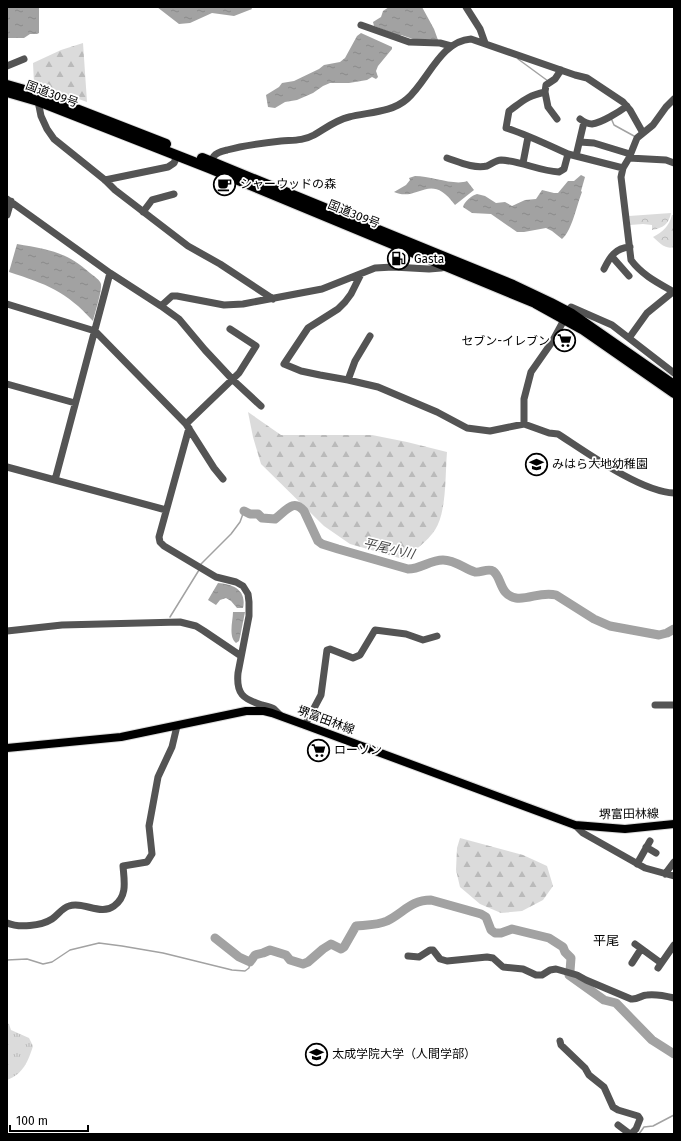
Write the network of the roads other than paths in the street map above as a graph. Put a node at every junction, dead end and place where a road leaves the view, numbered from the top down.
1 (466, 7) edge
2 (361, 25) dead end
3 (485, 43) junction
4 (451, 46) junction
5 (24, 59) dead end
6 (7, 66) edge
7 (561, 70) junction
8 (7, 85) edge
9 (7, 92) edge
10 (545, 92) junction
11 (674, 99) edge
12 (38, 101) junction
13 (627, 106) junction
14 (557, 119) dead end
15 (643, 133) junction
16 (528, 137) junction
17 (580, 142) junction
18 (572, 155) junction
19 (177, 156) junction
20 (630, 156) junction
21 (447, 158) dead end
22 (523, 163) junction
23 (674, 163) edge
24 (210, 165) junction
25 (623, 168) junction
26 (105, 180) junction
27 (174, 194) dead end
28 (9, 200) edge
29 (143, 212) junction
30 (7, 215) edge
31 (630, 247) junction
32 (614, 259) dead end
33 (633, 263) junction
34 (446, 266) junction
35 (604, 269) dead end
36 (110, 273) junction
37 (361, 274) junction
38 (674, 292) edge
39 (272, 299) junction
40 (7, 304) edge
41 (161, 306) junction
42 (565, 315) junction
43 (230, 329) dead end
44 (95, 331) junction
45 (370, 336) dead end
46 (629, 338) junction
47 (674, 373) edge
48 (233, 380) junction
49 (348, 380) junction
50 (7, 384) edge
51 (674, 385) edge
52 (674, 393) edge
53 (76, 403) junction
54 (261, 406) dead end
55 (524, 424) junction
56 (188, 426) junction
57 (7, 467) edge
58 (223, 478) dead end
59 (55, 480) junction
60 (674, 492) edge
61 (166, 510) junction
62 (7, 631) edge
63 (437, 636) dead end
64 (241, 656) junction
65 (655, 705) dead end
66 (674, 705) edge
67 (281, 716) junction
68 (305, 724) junction
69 (177, 726) junction
70 (7, 748) edge
71 (674, 824) edge
72 (575, 825) junction
73 (656, 853) dead end
74 (674, 862) edge
75 (637, 864) junction
76 (665, 874) junction
77 (674, 876) edge
78 (7, 923) edge
79 (635, 944) dead end
80 (674, 945) edge
81 (642, 949) junction
82 (408, 956) dead end
83 (632, 963) dead end
84 (674, 998) edge
85 (560, 1041) dead end
86 (618, 1125) dead end
87 (629, 1133) edge

1 - 3 street
2 - 4 street
3 - 4 street
3 - 7 street
4 - 24 street
5 - 6 street
7 - 10 street
7 - 13 street
8 - 24 highway, 国道309号
9 - 12 highway, 国道309号
10 - 14 street
10 - 16 street
11 - 15 street
12 - 19 highway, 国道309号
12 - 26 street
13 - 15 street
13 - 17 street
15 - 20 street
16 - 18 street
16 - 22 street
17 - 18 street
17 - 20 street
18 - 22 street
18 - 25 street
19 - 24 highway, 国道309号
19 - 26 street
20 - 23 street
20 - 25 street
21 - 22 street
24 - 34 highway, 国道309号
24 - 42 highway, 国道309号
25 - 31 street
26 - 29 street
27 - 29 street
28 - 30 street
28 - 36 street
29 - 39 street
31 - 33 street
31 - 35 street
32 - 33 street
33 - 38 street
34 - 37 street
34 - 42 highway, 国道309号
36 - 41 street
36 - 44 street
37 - 39 street
37 - 49 street
38 - 46 street
39 - 41 street
40 - 44 street
41 - 48 street
42 - 46 street
42 - 51 highway, 国道309号
42 - 52 highway, 国道309号
42 - 55 street
43 - 48 street
44 - 53 street
44 - 56 street
45 - 49 street
46 - 47 street
48 - 54 street
48 - 56 street
49 - 55 street
50 - 53 street
53 - 59 street
55 - 60 street
56 - 58 street
56 - 61 street
57 - 59 street
59 - 61 street
61 - 64 street
62 - 64 street
63 - 68 street
64 - 67 street
65 - 66 street
67 - 68 main road, 堺富田林線
67 - 69 main road, 堺富田林線
68 - 72 main road, 堺富田林線
69 - 70 main road, 堺富田林線
69 - 78 street
71 - 72 main road, 堺富田林線
72 - 75 street
73 - 75 street
74 - 76 street
75 - 76 street
76 - 77 street
79 - 81 street
80 - 81 street
81 - 83 street
82 - 84 street
85 - 87 street
86 - 87 street

